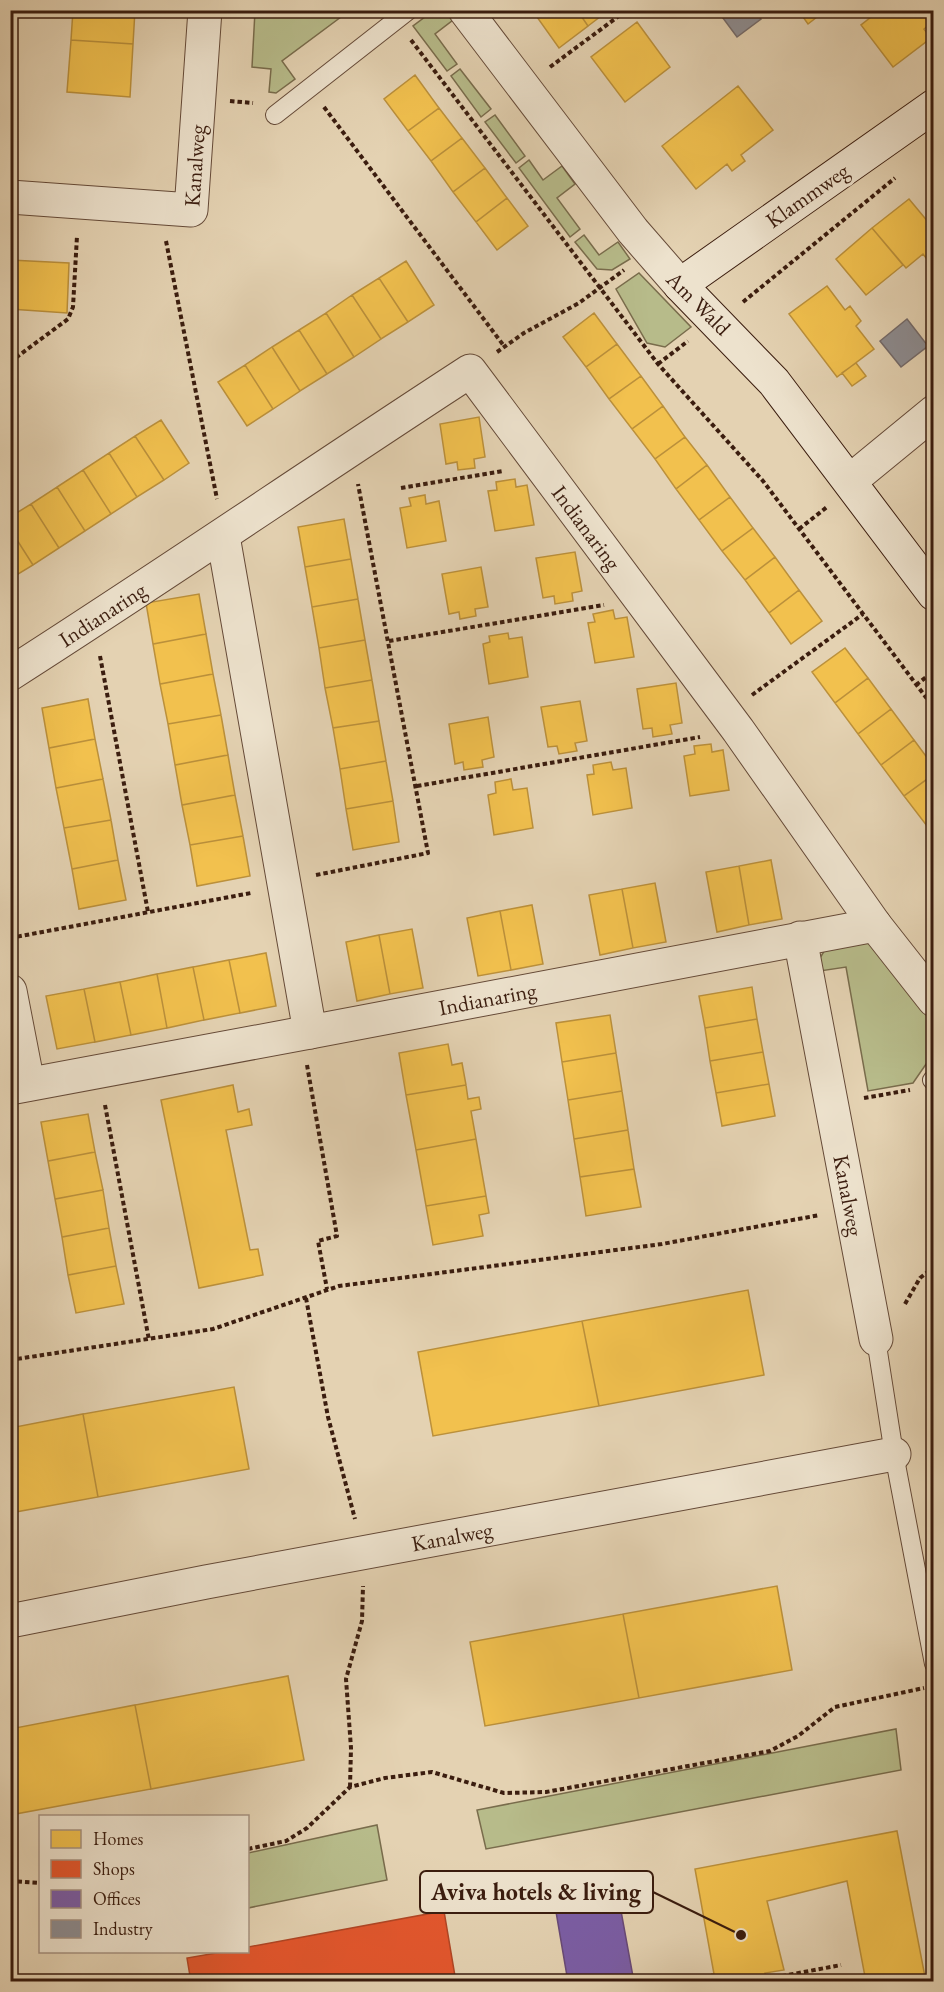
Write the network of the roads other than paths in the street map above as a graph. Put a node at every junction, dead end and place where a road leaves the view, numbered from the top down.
1 (205, 10) edge
2 (465, 10) edge
3 (403, 15) edge
4 (933, 106) edge
5 (275, 115) dead end
6 (10, 197) edge
7 (680, 285) junction
8 (933, 412) edge
9 (850, 481) junction
10 (223, 536) junction
11 (933, 594) edge
12 (10, 674) edge
13 (875, 925) junction
14 (800, 938) junction
15 (10, 991) edge
16 (933, 1000) edge
17 (310, 1032) junction
18 (19, 1086) edge
19 (876, 1339) joint
20 (894, 1454) junction
21 (10, 1621) edge
22 (930, 1631) edge
23 (933, 1664) edge

1 - 6 street, Kanalweg
2 - 7 street, Am Wald
3 - 5 lane
4 - 7 street, Klammweg
7 - 9 street, Am Wald
8 - 9 street
9 - 11 street, Am Wald
10 - 12 street, Indianaring
10 - 13 street, Indianaring
10 - 17 street
13 - 14 street, Indianaring
13 - 16 street, Indianaring
14 - 17 street, Indianaring
14 - 19 street, Kanalweg
15 - 18 street
17 - 18 street, Indianaring
19 - 20 lane, Kanalweg
20 - 21 street, Kanalweg
20 - 22 lane, Kanalweg
22 - 23 lane, Kanalweg

